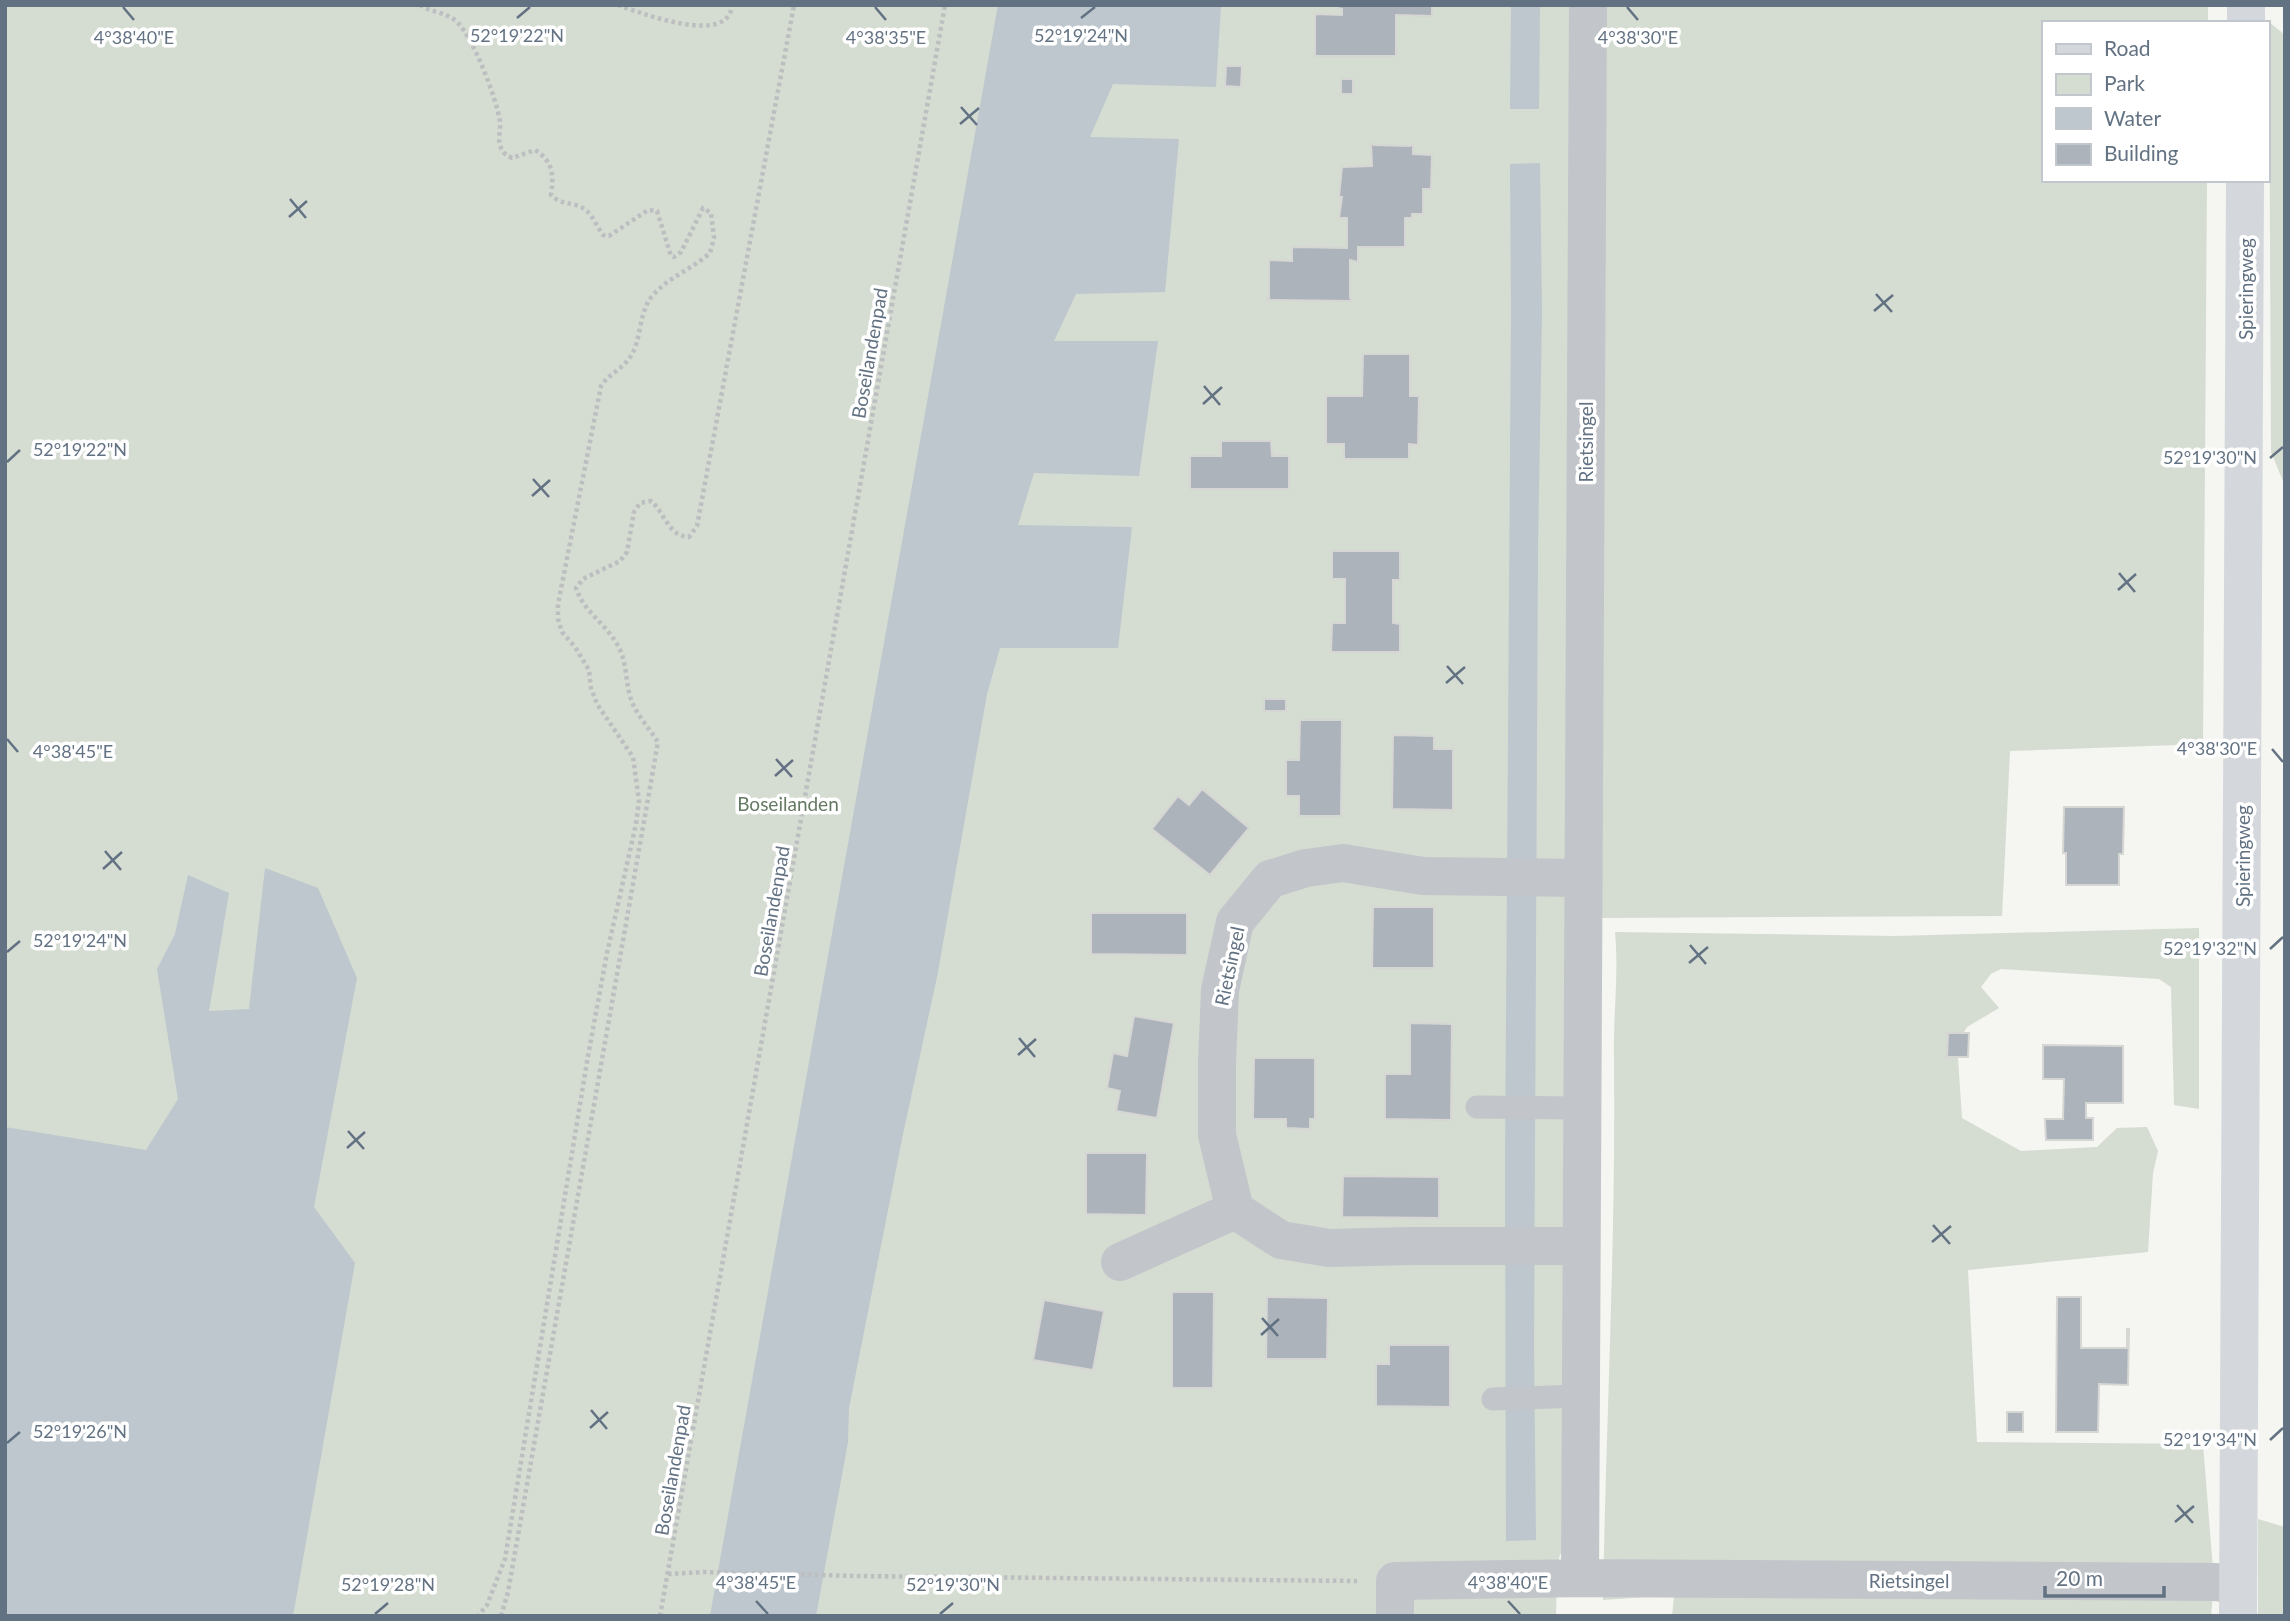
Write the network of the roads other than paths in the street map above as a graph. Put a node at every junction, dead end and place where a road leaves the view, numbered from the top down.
1 (1588, 5) edge
2 (2245, 182) edge
3 (1583, 878) junction
4 (1477, 1107) dead end
5 (1581, 1108) junction
6 (1235, 1210) junction
7 (1581, 1246) junction
8 (1120, 1262) dead end
9 (1580, 1396) junction
10 (1493, 1399) dead end
11 (1580, 1578) junction
12 (1395, 1599) edge
13 (2238, 1600) edge

1 - 3 street, Rietsingel
2 - 13 street, Spieringweg
3 - 5 street, Rietsingel
3 - 6 street, Rietsingel
4 - 5 lane
5 - 7 street, Rietsingel
6 - 7 street
6 - 8 street
7 - 9 street, Rietsingel
9 - 10 lane
9 - 11 street, Rietsingel
11 - 12 street, Rietsingel
11 - 13 street, Rietsingel

